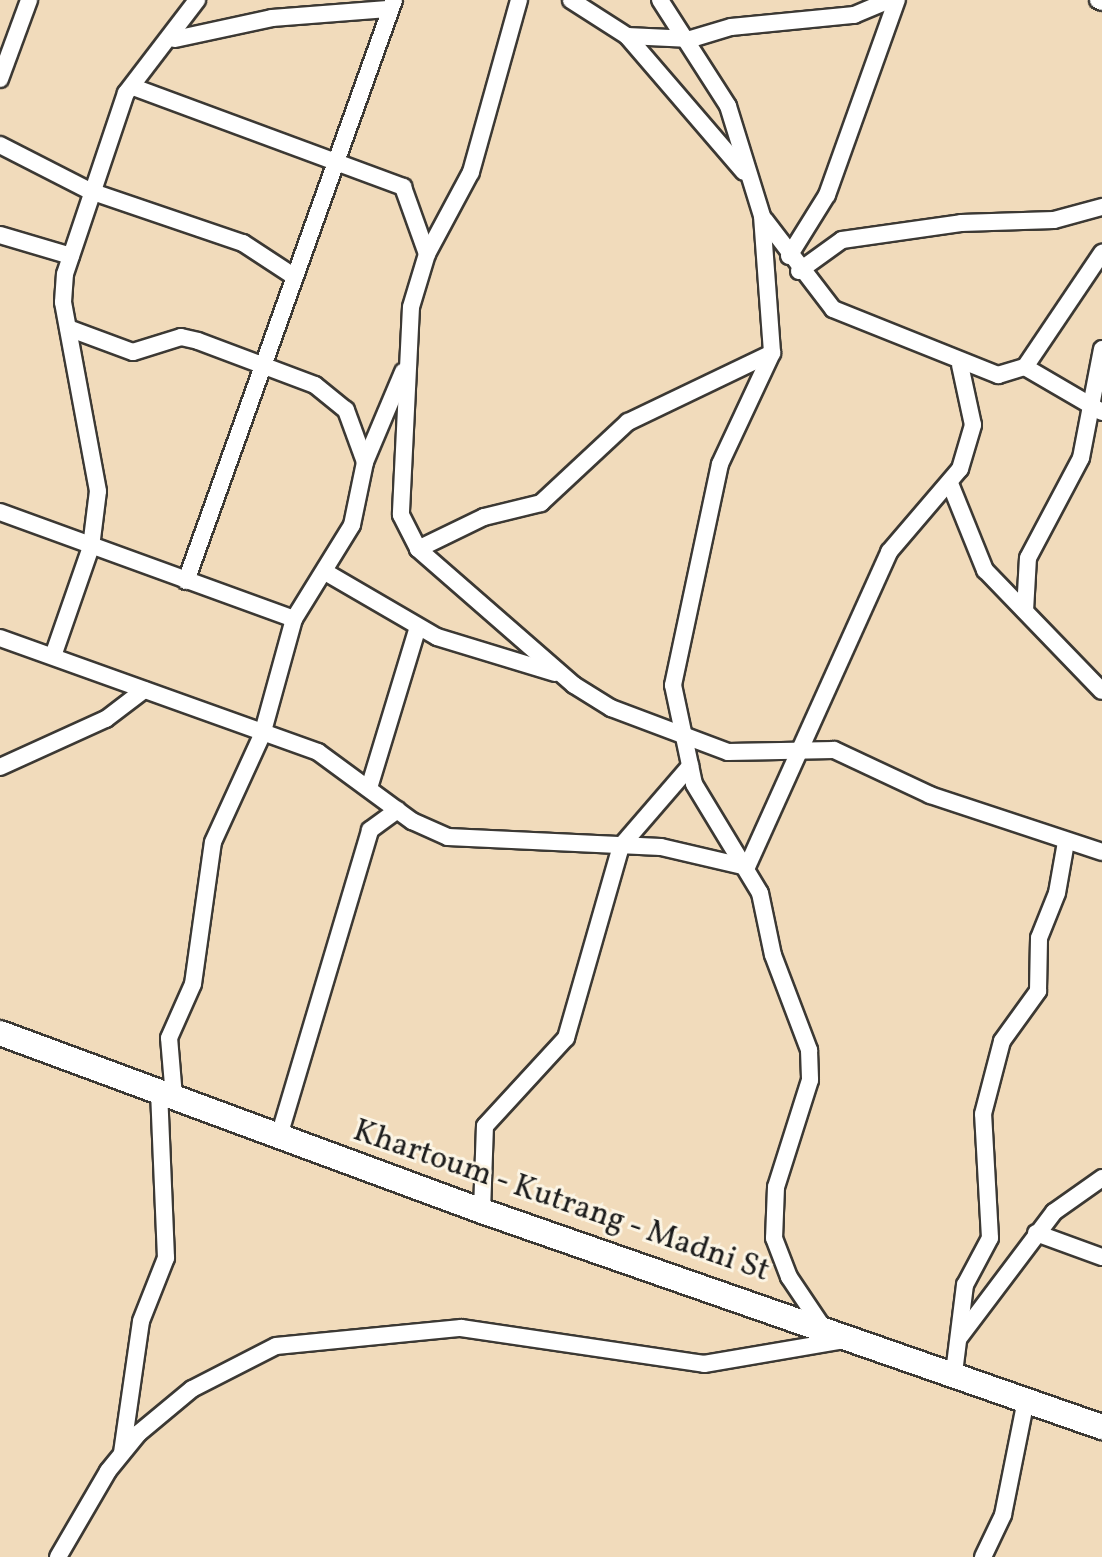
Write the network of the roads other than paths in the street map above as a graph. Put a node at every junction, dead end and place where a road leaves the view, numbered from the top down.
1 (29, 0) edge
2 (197, 0) edge
3 (519, 0) edge
4 (571, 0) edge
5 (660, 0) edge
6 (890, 0) edge
7 (897, 0) edge
8 (391, 5) edge
9 (627, 36) junction
10 (175, 39) junction
11 (691, 39) junction
12 (0, 79) edge
13 (136, 88) junction
14 (0, 145) edge
15 (337, 160) junction
16 (749, 178) junction
17 (90, 191) junction
18 (1102, 207) edge
19 (762, 216) junction
20 (0, 235) edge
21 (1102, 253) edge
22 (427, 254) junction
23 (71, 256) junction
24 (789, 256) junction
25 (799, 271) junction
26 (295, 277) junction
27 (68, 328) junction
28 (1102, 349) edge
29 (772, 353) junction
30 (406, 363) junction
31 (960, 365) junction
32 (263, 366) junction
33 (1025, 367) junction
34 (1097, 409) edge
35 (365, 462) junction
36 (951, 486) junction
37 (0, 512) edge
38 (91, 547) junction
39 (418, 549) junction
40 (327, 573) junction
41 (186, 581) junction
42 (1025, 611) junction
43 (294, 619) junction
44 (418, 627) junction
45 (0, 638) edge
46 (53, 656) junction
47 (562, 676) junction
48 (144, 690) junction
49 (1102, 691) edge
50 (683, 733) junction
51 (262, 735) junction
52 (805, 747) junction
53 (690, 766) junction
54 (0, 767) edge
55 (369, 788) junction
56 (398, 810) junction
57 (1066, 842) junction
58 (621, 846) junction
59 (1102, 852) edge
60 (747, 867) junction
61 (0, 1033) edge
62 (166, 1094) junction
63 (279, 1136) junction
64 (1102, 1178) edge
65 (482, 1211) junction
66 (1036, 1233) junction
67 (1102, 1257) edge
68 (824, 1329) junction
69 (854, 1338) junction
70 (958, 1339) junction
71 (954, 1373) junction
72 (1026, 1400) junction
73 (1102, 1427) edge
74 (122, 1454) junction
75 (58, 1557) edge
76 (983, 1557) edge

1 - 12 street
2 - 10 street
3 - 22 street
4 - 9 street
5 - 11 street
6 - 11 street
7 - 24 street
8 - 10 street
8 - 15 street
9 - 11 street
9 - 16 street
10 - 13 street
11 - 16 street
13 - 15 street
13 - 17 street
14 - 17 street
15 - 22 street
15 - 26 street
16 - 19 street
17 - 23 street
17 - 26 street
18 - 25 street
19 - 24 street
19 - 29 street
20 - 23 street
21 - 33 street
22 - 30 street
23 - 27 street
24 - 25 street
25 - 31 street
26 - 32 street
27 - 32 street
27 - 38 street
28 - 34 street
29 - 39 street
29 - 50 street
30 - 35 street
30 - 39 street
31 - 33 street
31 - 36 street
32 - 35 street
32 - 41 street
33 - 34 street
34 - 42 street
35 - 40 street
36 - 42 street
36 - 52 street
37 - 38 street
38 - 41 street
38 - 46 street
39 - 47 street
40 - 43 street
40 - 44 street
41 - 43 street
42 - 49 street
43 - 51 street
44 - 47 street
44 - 55 street
45 - 46 street
46 - 48 street
47 - 50 street
48 - 51 street
48 - 54 street
50 - 52 street
50 - 53 street
51 - 55 street
51 - 62 street
52 - 57 street
52 - 60 street
53 - 58 street
53 - 60 street
55 - 56 street
56 - 58 street
56 - 63 street
57 - 59 street
57 - 70 street
58 - 60 street
58 - 65 street
60 - 68 street
61 - 62 highway, Khartoum - Kutrang - Madni St
62 - 63 highway, Khartoum - Kutrang - Madni St
62 - 74 street
63 - 65 highway, Khartoum - Kutrang - Madni St
64 - 66 street
65 - 68 highway, Khartoum - Kutrang - Madni St
66 - 67 street
66 - 70 street
68 - 69 highway, Khartoum - Kutrang - Madni St
69 - 71 highway, Khartoum - Kutrang - Madni St
69 - 74 street
70 - 71 street
71 - 72 highway, Khartoum - Kutrang - Madni St
72 - 73 highway, Khartoum - Kutrang - Madni St
72 - 76 street
74 - 75 street

